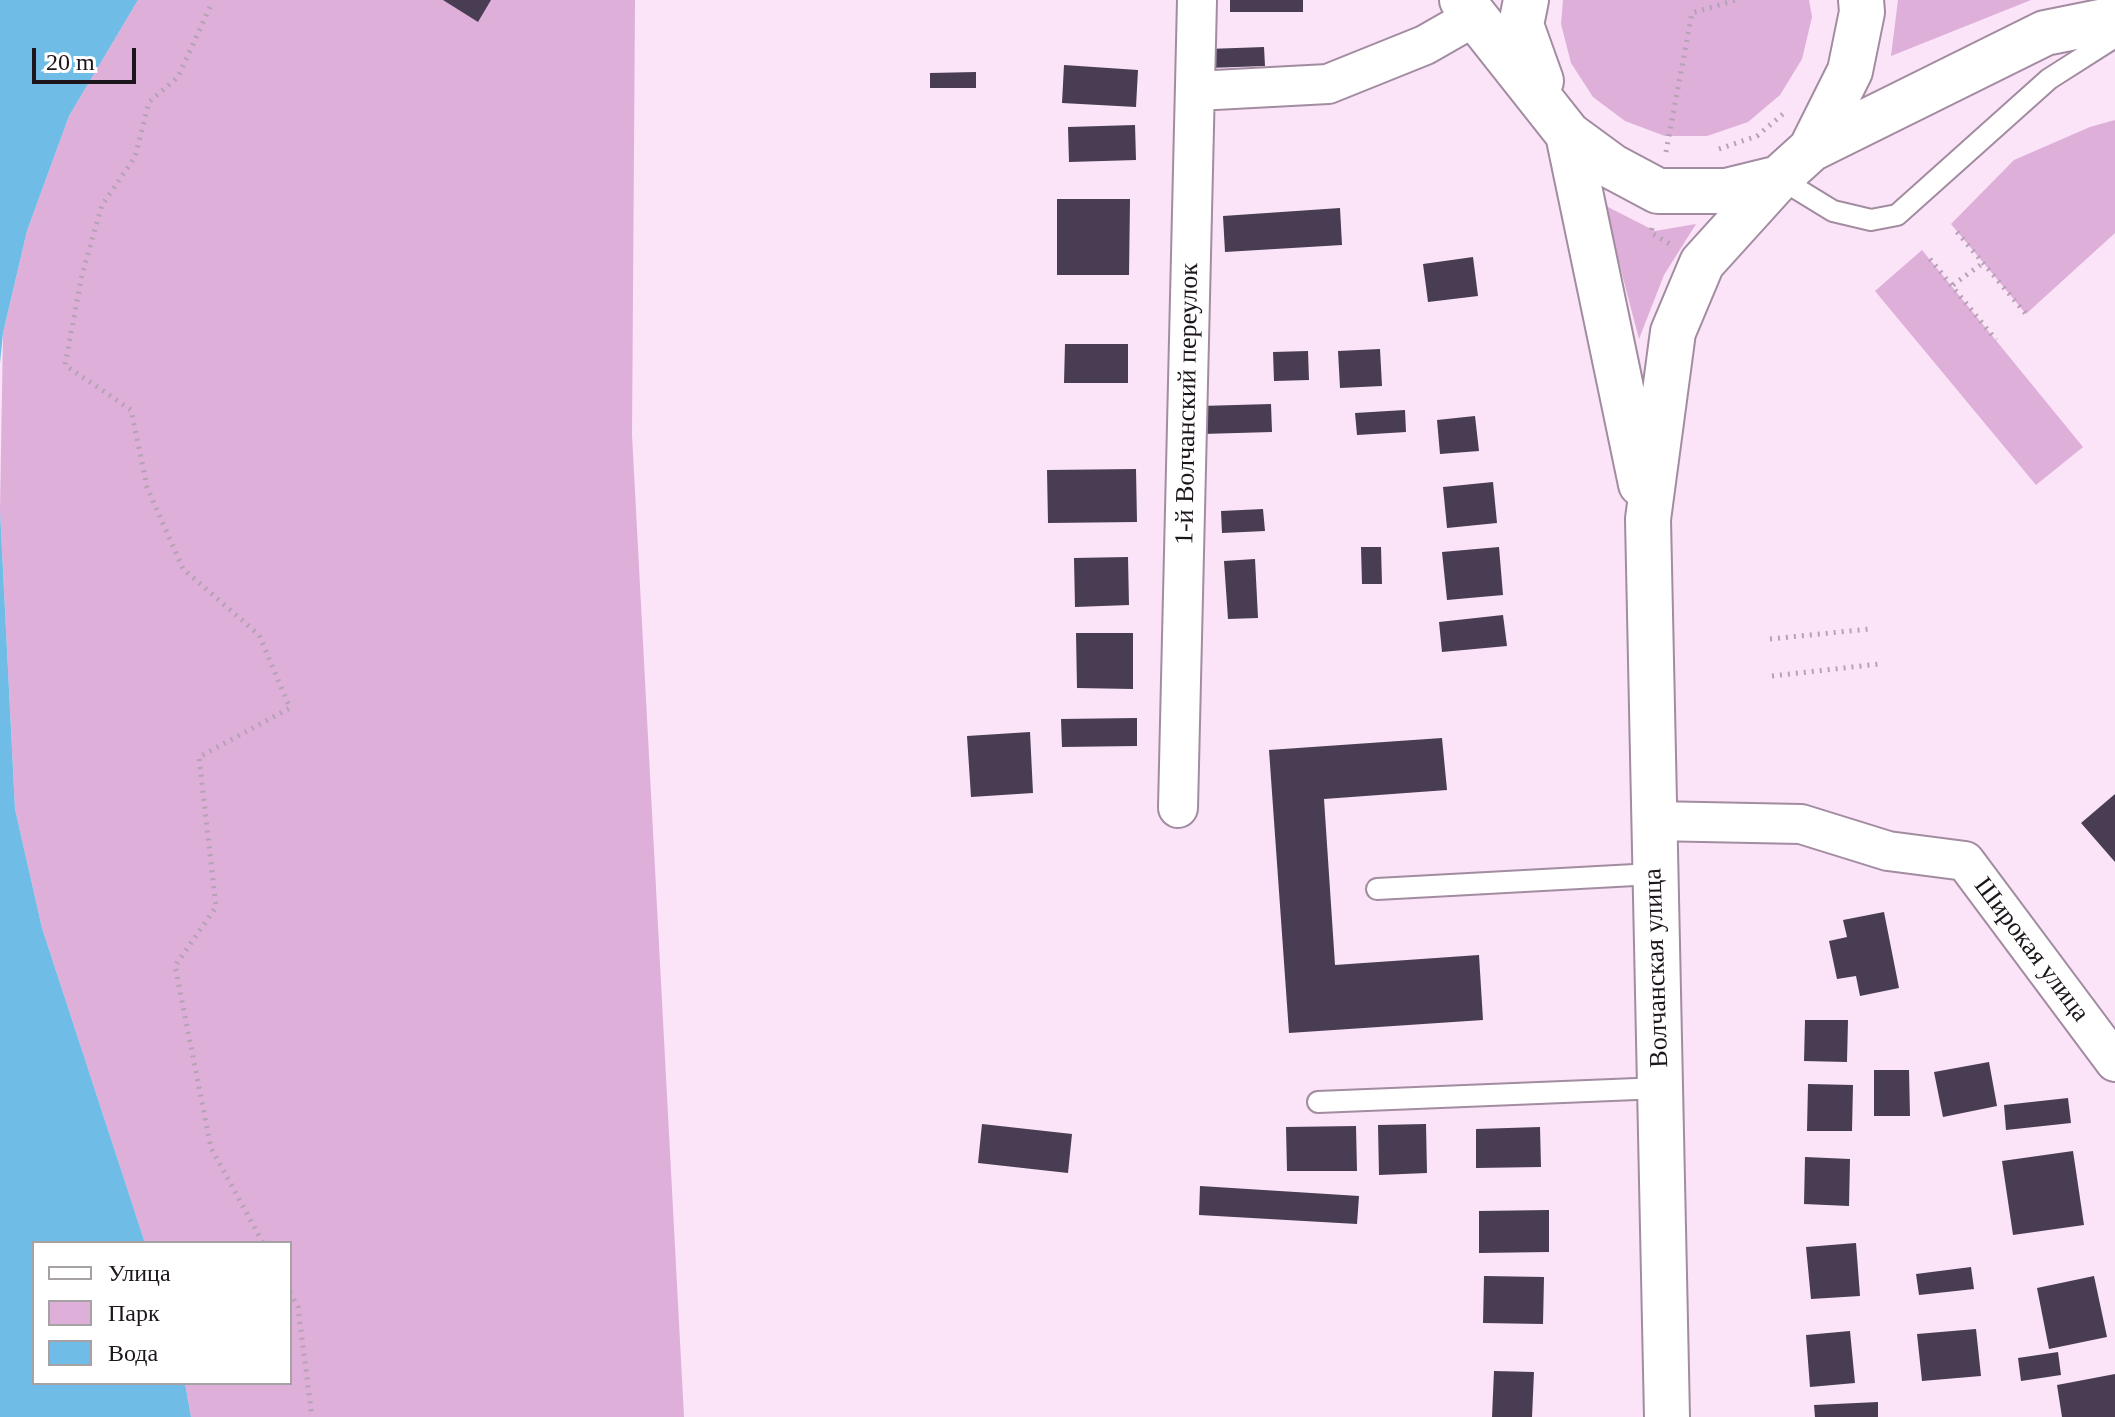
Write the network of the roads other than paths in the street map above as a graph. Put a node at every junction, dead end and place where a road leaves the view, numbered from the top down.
1 (1197, 0) edge
2 (1526, 0) edge
3 (1861, 0) edge
4 (1475, 6) edge
5 (2115, 19) edge
6 (2115, 37) edge
7 (1196, 91) junction
8 (1560, 122) junction
9 (1811, 149) junction
10 (1779, 178) junction
11 (1648, 519) junction
12 (1178, 808) dead end
13 (1653, 821) junction
14 (1653, 874) junction
15 (1377, 889) dead end
16 (2115, 1062) edge
17 (1661, 1088) junction
18 (1318, 1102) dead end
19 (1667, 1417) edge

1 - 7 street, 1-й Волчанский переулок
2 - 8 main road
3 - 9 main road
4 - 7 street
4 - 8 main road
5 - 9 main road
6 - 10 lane
7 - 12 street, 1-й Волчанский переулок
8 - 10 main road
8 - 11 main road
9 - 10 main road
10 - 11 main road
11 - 13 main road, Волчанская улица
13 - 14 main road, Волчанская улица
13 - 16 street, Широкая улица
14 - 15 lane
14 - 17 main road, Волчанская улица
17 - 18 lane
17 - 19 main road, Волчанская улица

